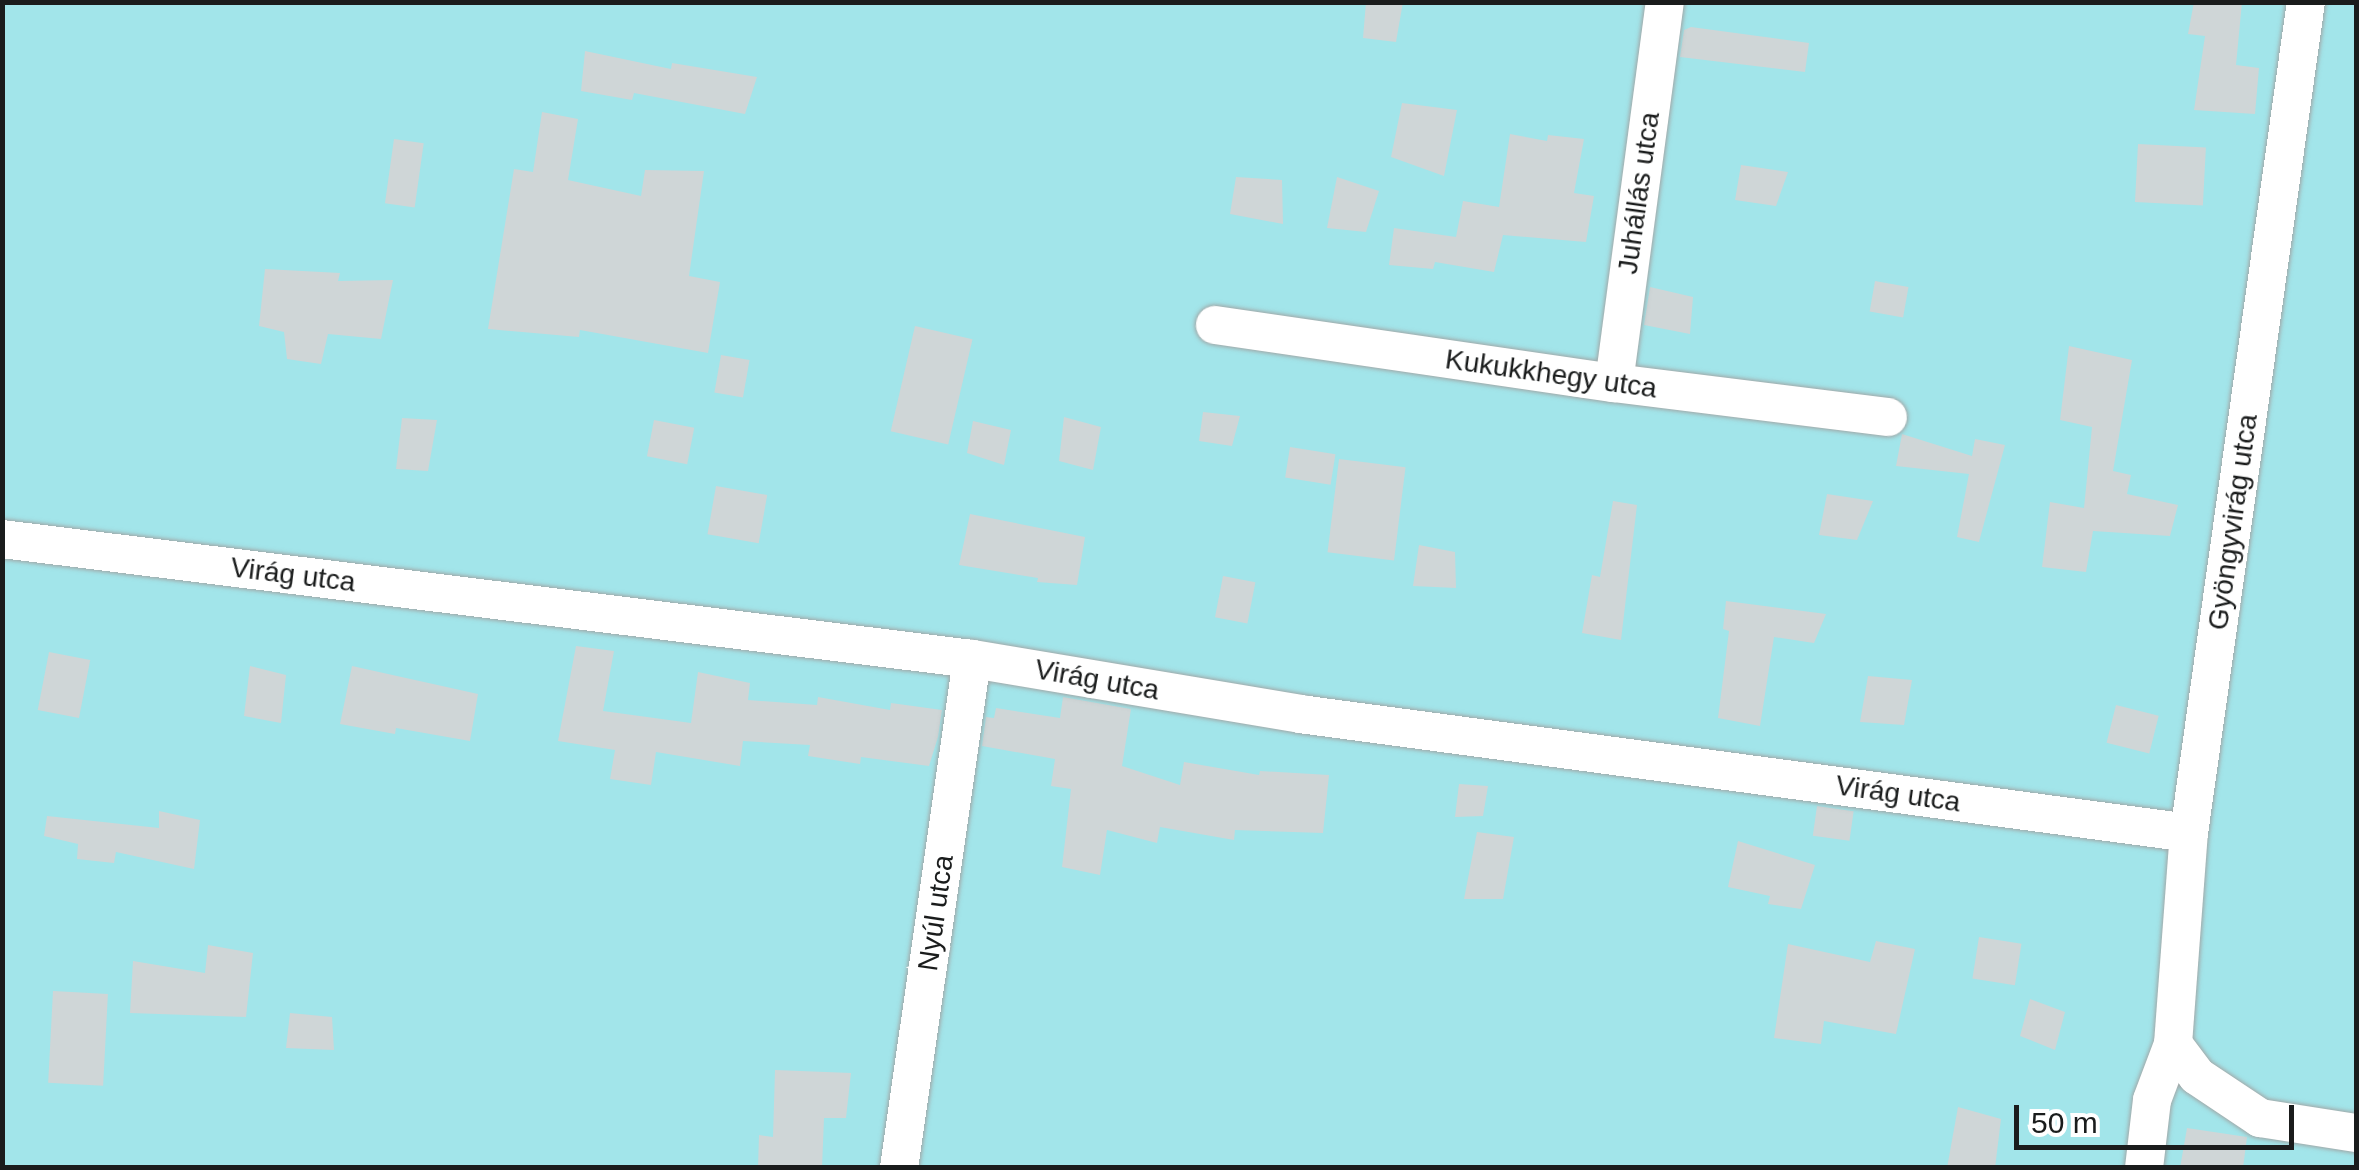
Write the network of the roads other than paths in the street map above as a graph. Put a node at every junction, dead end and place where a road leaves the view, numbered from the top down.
1 (1665, 2) edge
2 (2306, 2) edge
3 (1215, 326) dead end
4 (1614, 384) junction
5 (1888, 417) dead end
6 (2, 539) edge
7 (972, 659) junction
8 (2189, 832) junction
9 (2173, 1044) junction
10 (2356, 1134) edge
11 (900, 1168) edge
12 (2144, 1168) edge

1 - 4 street, Juhállás utca
2 - 8 street, Gyöngyvirág utca
3 - 4 street, Kukukkhegy utca
4 - 5 street, Kukukkhegy utca
6 - 7 street, Virág utca
7 - 8 street, Virág utca
7 - 11 street, Nyúl utca
8 - 9 street, Gyöngyvirág utca
9 - 10 street
9 - 12 street, Gyöngyvirág utca

